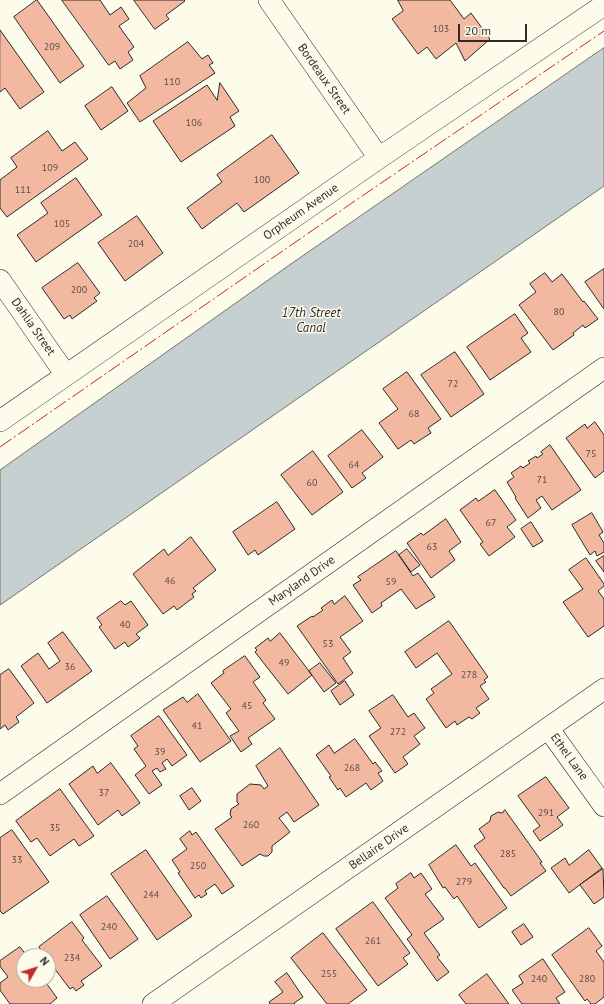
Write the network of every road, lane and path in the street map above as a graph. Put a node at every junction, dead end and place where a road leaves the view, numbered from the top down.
1 (269, 0) edge
2 (604, 5) edge
3 (379, 158) junction
4 (0, 280) edge
5 (604, 368) edge
6 (66, 375) junction
7 (0, 421) edge
8 (604, 689) edge
9 (548, 728) junction
10 (0, 794) edge
11 (604, 806) edge
12 (153, 1004) edge

1 - 3 street, Bordeaux Street
2 - 3 street, Orpheum Avenue
3 - 6 street, Orpheum Avenue
4 - 6 street, Dahlia Street
5 - 10 street, Maryland Drive
6 - 7 street, Orpheum Avenue
8 - 9 street, Bellaire Drive
9 - 11 street, Ethel Lane
9 - 12 street, Bellaire Drive

